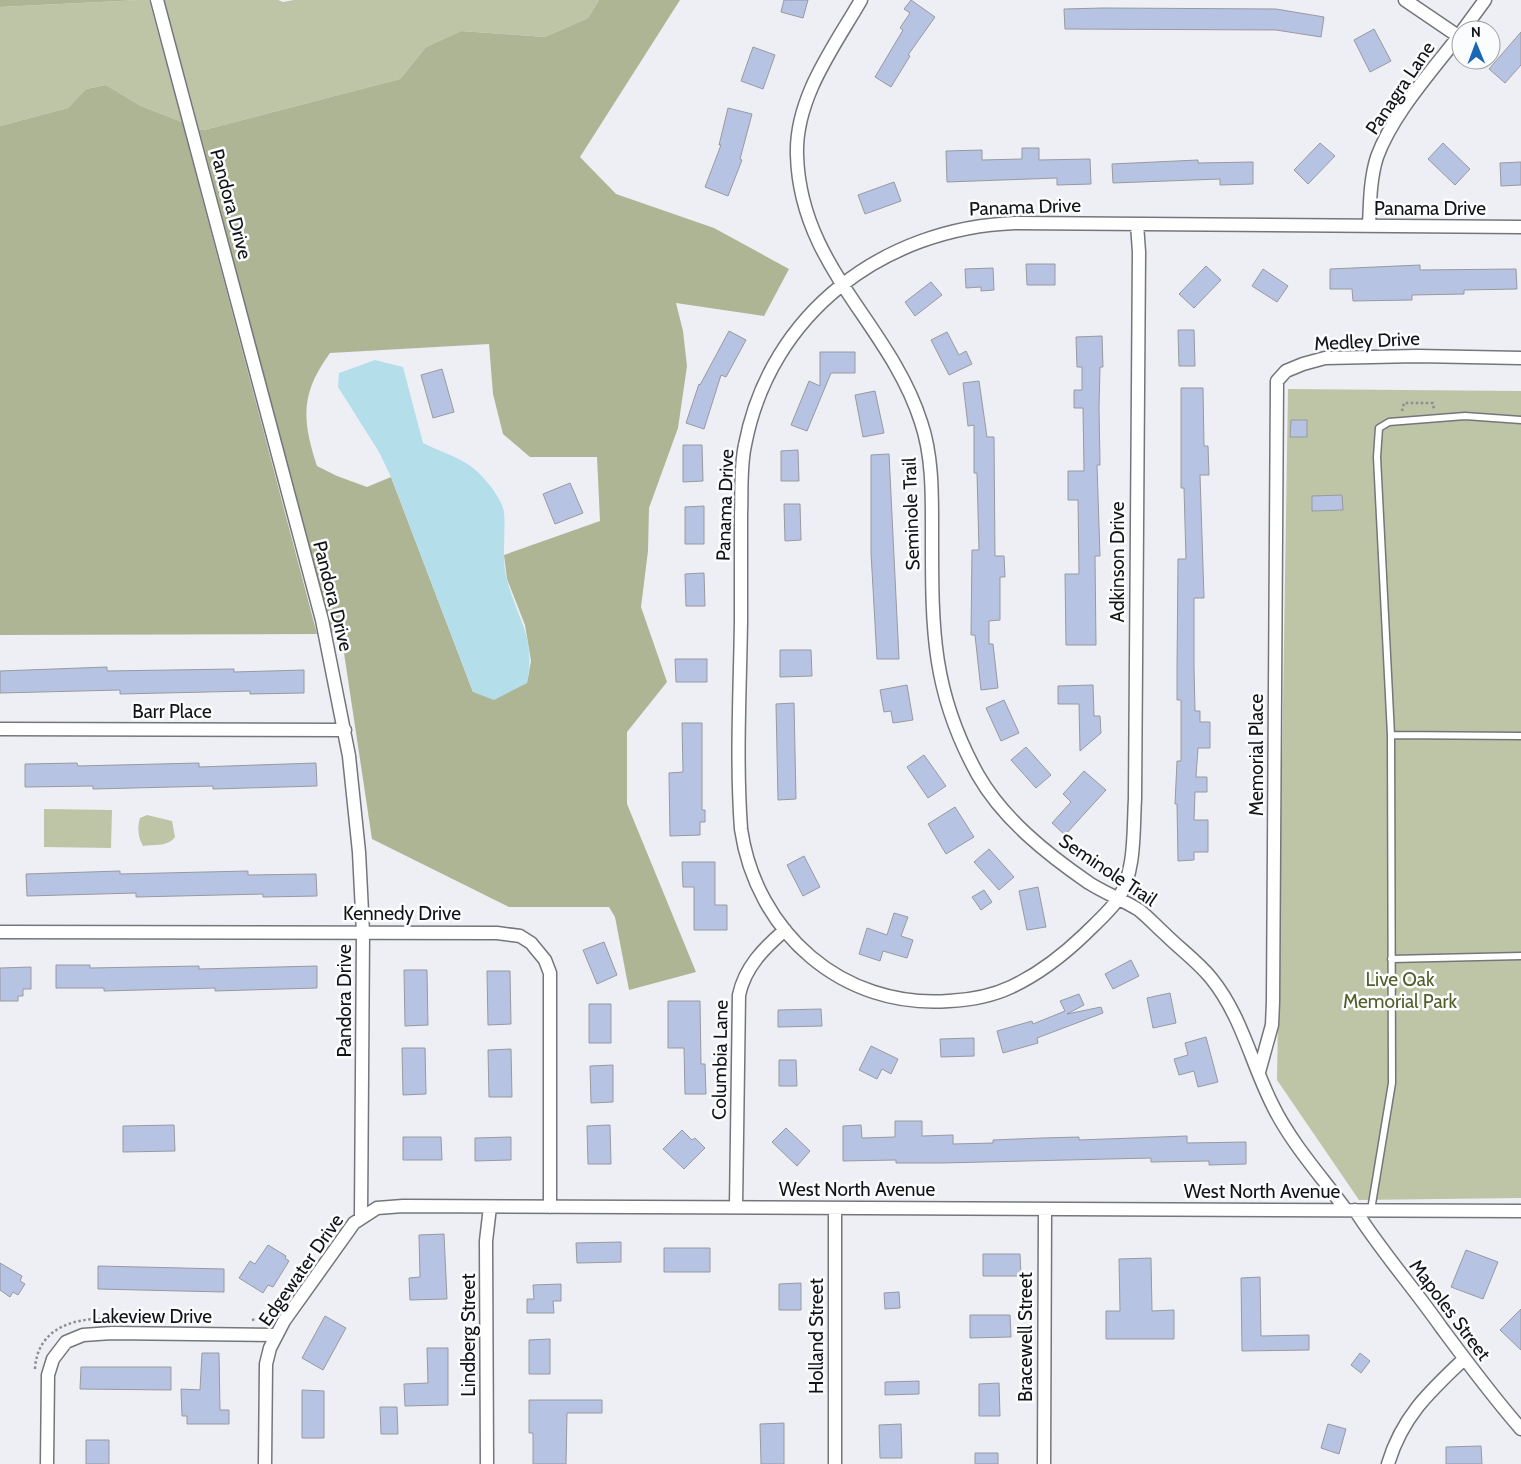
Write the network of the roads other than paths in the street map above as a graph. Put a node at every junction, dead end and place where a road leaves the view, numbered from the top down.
1 (157, 0) edge
2 (861, 0) edge
3 (1405, 0) edge
4 (1485, 0) edge
5 (1470, 20) edge
6 (1451, 27) edge
7 (1451, 47) edge
8 (1137, 224) junction
9 (1369, 226) junction
10 (1521, 227) edge
11 (841, 284) junction
12 (1521, 358) edge
13 (1521, 420) edge
14 (1276, 437) joint
15 (0, 729) edge
16 (345, 730) junction
17 (1391, 734) junction
18 (1521, 736) edge
19 (1118, 899) junction
20 (786, 930) junction
21 (0, 932) edge
22 (363, 932) junction
23 (1521, 956) edge
24 (1391, 959) junction
25 (1259, 1072) junction
26 (490, 1207) junction
27 (550, 1207) junction
28 (736, 1207) junction
29 (835, 1208) junction
30 (1045, 1209) junction
31 (1351, 1210) junction
32 (1371, 1210) junction
33 (1521, 1211) edge
34 (362, 1217) junction
35 (276, 1335) junction
36 (1464, 1359) junction
37 (1521, 1429) edge
38 (47, 1464) edge
39 (265, 1464) edge
40 (487, 1464) edge
41 (835, 1464) edge
42 (1044, 1464) edge
43 (1388, 1464) edge

1 - 16 street, Pandora Drive
2 - 11 street
3 - 6 street
4 - 5 street, Panagra Lane
7 - 9 street, Panagra Lane
8 - 9 street, Panama Drive
8 - 11 street, Panama Drive
8 - 19 street, Adkinson Drive
9 - 10 street, Panama Drive
11 - 19 street, Seminole Trail
11 - 20 street, Panama Drive
12 - 14 street, Medley Drive
13 - 17 lane
14 - 25 street, Memorial Place
15 - 16 street, Barr Place
16 - 22 street, Pandora Drive
17 - 18 lane
17 - 24 lane
19 - 20 street, Panama Drive
19 - 25 street, Seminole Trail
20 - 28 street, Columbia Lane
21 - 22 street, Kennedy Drive
22 - 27 street, Kennedy Drive
22 - 34 street, Pandora Drive
23 - 24 lane
24 - 32 lane
25 - 31 street, Seminole Trail
26 - 27 street, West North Avenue
26 - 34 street, West North Avenue
26 - 40 street, Lindberg Street
27 - 28 street, West North Avenue
28 - 29 street, West North Avenue
29 - 30 street, West North Avenue
29 - 41 street, Holland Street
30 - 31 street, West North Avenue
30 - 42 street, Bracewell Street
31 - 32 street, West North Avenue
31 - 36 street, Mapoles Street
32 - 33 street, West North Avenue
34 - 35 street, Edgewater Drive
35 - 38 street, Lakeview Drive
35 - 39 street, Edgewater Drive
36 - 37 street, Mapoles Street
36 - 43 street

